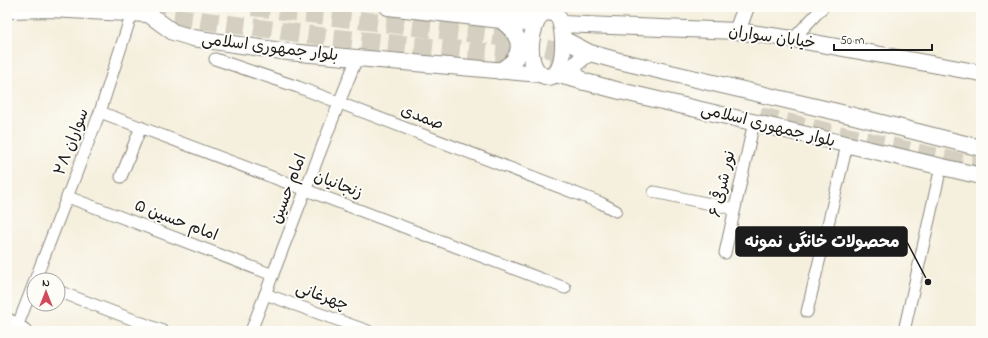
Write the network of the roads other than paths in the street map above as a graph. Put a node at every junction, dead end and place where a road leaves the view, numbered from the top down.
1 (388, 7) edge
2 (510, 7) edge
3 (746, 7) edge
4 (823, 7) edge
5 (7, 9) edge
6 (447, 10) edge
7 (139, 13) junction
8 (538, 16) edge
9 (498, 18) junction
10 (737, 31) junction
11 (562, 32) junction
12 (793, 39) junction
13 (590, 53) junction
14 (215, 58) dead end
15 (357, 58) junction
16 (499, 71) junction
17 (981, 73) edge
18 (547, 74) junction
19 (584, 82) junction
20 (339, 103) junction
21 (100, 112) junction
22 (754, 122) junction
23 (141, 127) junction
24 (847, 145) junction
25 (981, 148) edge
26 (941, 167) junction
27 (981, 176) edge
28 (121, 177) dead end
29 (305, 190) junction
30 (654, 192) dead end
31 (68, 197) junction
32 (734, 209) junction
33 (616, 211) dead end
34 (724, 253) dead end
35 (38, 272) edge
36 (273, 275) junction
37 (565, 288) dead end
38 (66, 294) edge
39 (265, 294) junction
40 (26, 303) edge
41 (807, 312) dead end
42 (16, 326) edge
43 (163, 331) edge
44 (251, 331) edge
45 (368, 331) edge
46 (904, 331) edge

1 - 6 main road
2 - 8 main road, بلوار جمهوری اسلامی
3 - 10 main road
4 - 12 street
5 - 7 main road
6 - 9 main road
7 - 15 main road, بلوار جمهوری اسلامی
7 - 21 street, سواران ۲۸
8 - 9 main road
8 - 11 main road, بلوار جمهوری اسلامی
8 - 18 main road
9 - 16 main road
10 - 11 main road, خیابان سواران
10 - 12 main road, خیابان سواران
11 - 13 main road, بلوار جمهوری اسلامی
11 - 18 main road
12 - 17 main road, خیابان سواران
13 - 19 main road
13 - 25 main road, بلوار جمهوری اسلامی
14 - 20 street, صمدی
15 - 16 main road, بلوار جمهوری اسلامی
15 - 20 street, امام حسین
16 - 18 main road, بلوار جمهوری اسلامی
18 - 19 main road, بلوار جمهوری اسلامی
19 - 22 main road, بلوار جمهوری اسلامی
20 - 29 street, امام حسین
20 - 33 street, صمدی
21 - 23 street, زنجانیان
21 - 31 street, سواران ۲۸
22 - 24 main road, بلوار جمهوری اسلامی
22 - 32 street, نور شرقی ۶
23 - 28 street
23 - 29 street, زنجانیان
24 - 26 main road, بلوار جمهوری اسلامی
24 - 41 street
26 - 27 main road, بلوار جمهوری اسلامی
26 - 46 street
29 - 36 street, امام حسین
29 - 37 street, زنجانیان
30 - 32 street
31 - 35 street, سواران ۲۸
31 - 36 street, امام حسین ۵
32 - 34 street, نور شرقی ۶
36 - 39 street, امام حسین
38 - 43 street
39 - 44 street, امام حسین
39 - 45 street, چهرغانی
40 - 42 street

